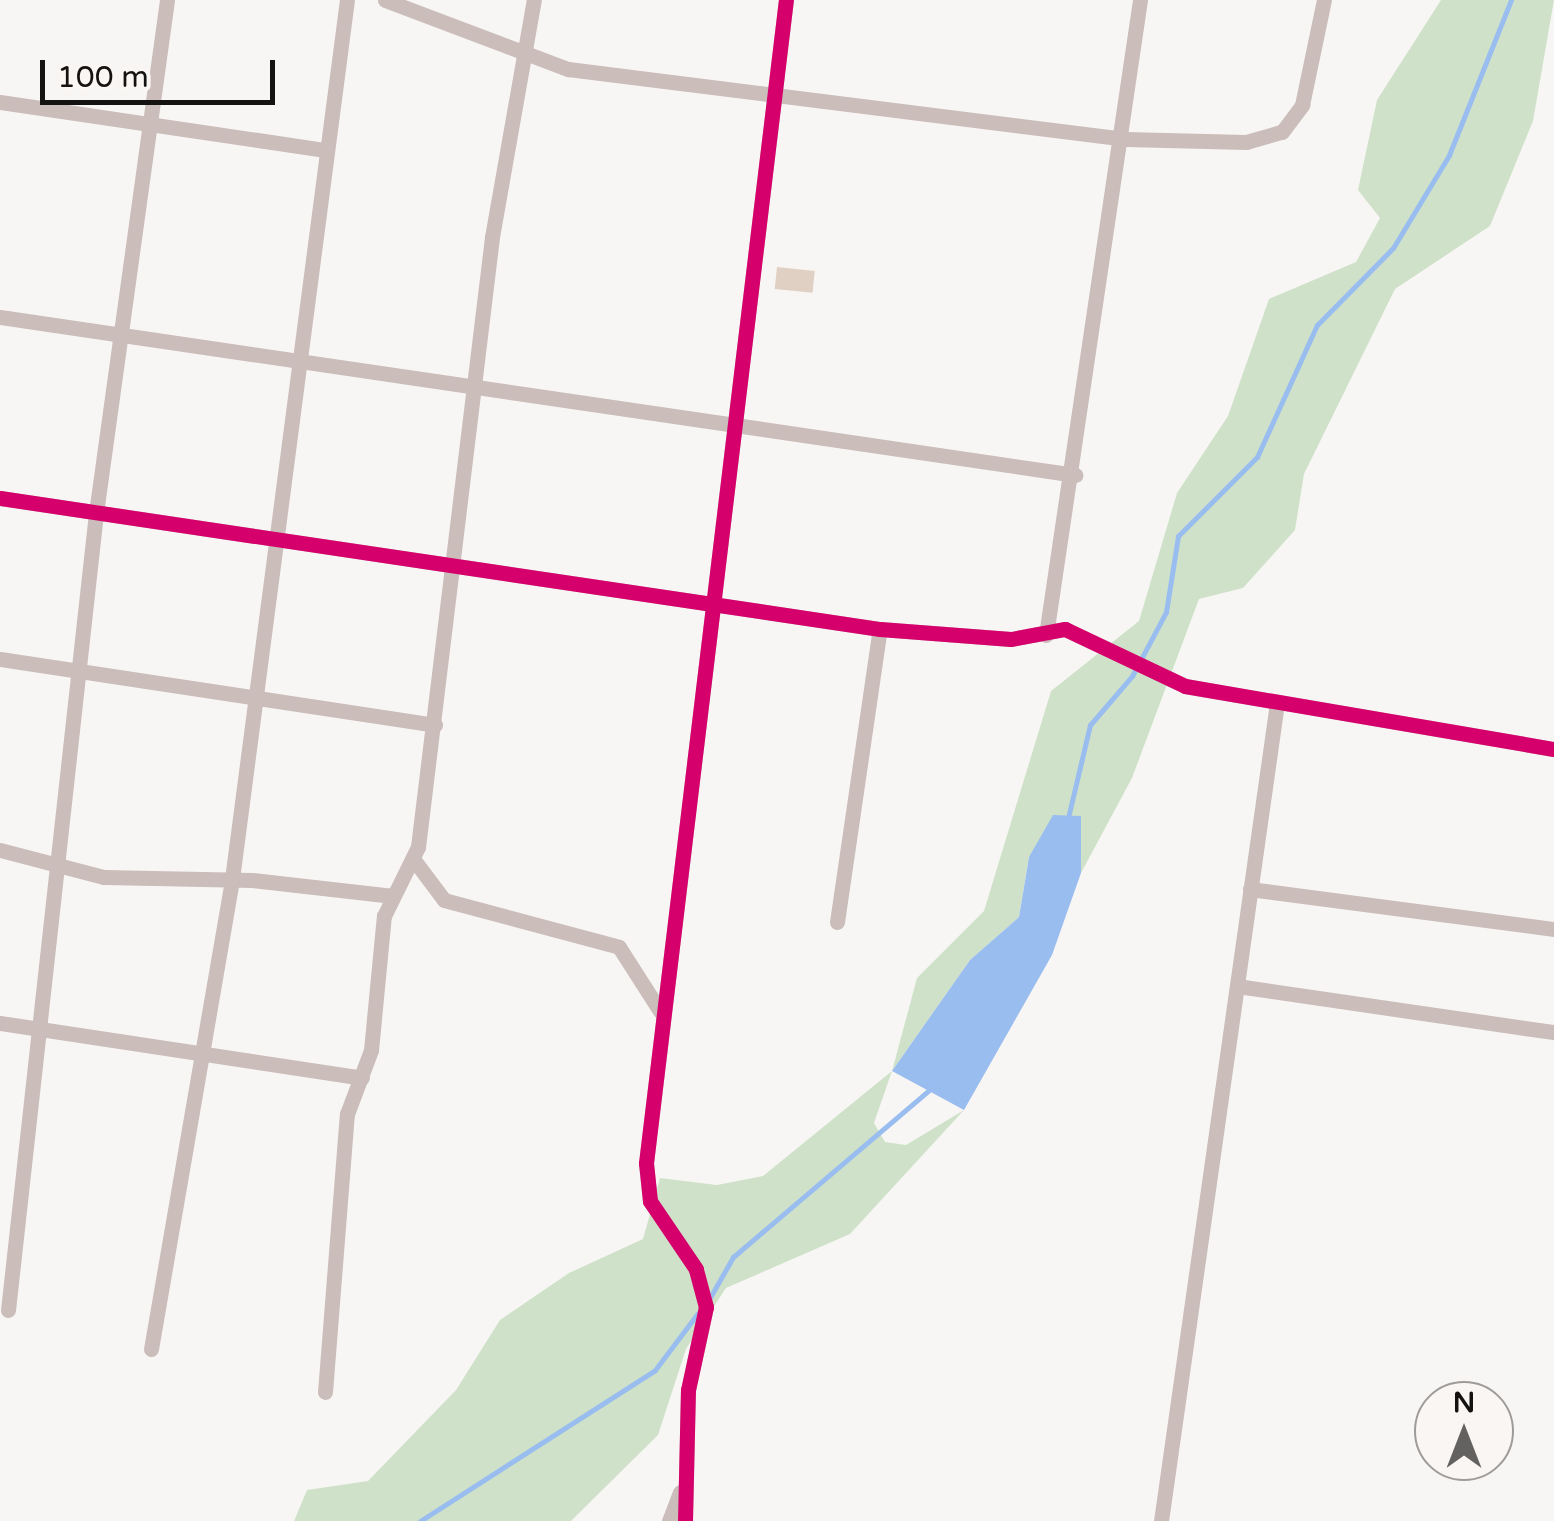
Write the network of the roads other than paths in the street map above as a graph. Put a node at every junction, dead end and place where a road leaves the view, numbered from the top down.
1 (167, 0) edge
2 (347, 0) edge
3 (385, 0) edge
4 (534, 0) edge
5 (786, 0) edge
6 (1140, 0) edge
7 (1324, 0) edge
8 (527, 54) junction
9 (776, 91) junction
10 (0, 102) edge
11 (150, 124) junction
12 (1125, 139) junction
13 (325, 150) junction
14 (0, 317) edge
15 (118, 335) junction
16 (296, 363) junction
17 (474, 390) junction
18 (731, 425) junction
19 (1074, 475) junction
20 (0, 498) edge
21 (96, 513) junction
22 (273, 540) junction
23 (452, 568) junction
24 (710, 606) junction
25 (880, 629) junction
26 (1046, 635) junction
27 (0, 659) edge
28 (78, 670) junction
29 (255, 695) junction
30 (1277, 703) junction
31 (434, 725) junction
32 (1554, 749) edge
33 (0, 850) edge
34 (56, 859) junction
35 (414, 860) junction
36 (232, 879) junction
37 (1250, 890) junction
38 (393, 896) junction
39 (837, 922) dead end
40 (1554, 929) edge
41 (1237, 986) junction
42 (661, 1013) junction
43 (0, 1023) edge
44 (34, 1026) junction
45 (1554, 1032) edge
46 (206, 1050) junction
47 (362, 1078) junction
48 (8, 1310) dead end
49 (151, 1348) dead end
50 (324, 1392) dead end
51 (685, 1480) junction
52 (669, 1521) edge
53 (685, 1521) edge
54 (1161, 1521) edge

1 - 11 street
2 - 13 street
3 - 8 street
4 - 8 street
5 - 9 street
6 - 12 street
7 - 12 street
8 - 9 street
8 - 17 street
9 - 12 street
9 - 18 street
10 - 11 street
11 - 13 street
11 - 15 street
12 - 19 street
13 - 16 street
14 - 15 street
15 - 16 street
15 - 21 street
16 - 17 street
16 - 22 street
17 - 18 street
17 - 23 street
18 - 19 street
18 - 24 street
19 - 26 street
20 - 21 street
21 - 22 street
21 - 28 street
22 - 23 street
22 - 29 street
23 - 24 street
23 - 31 street
24 - 25 street
24 - 42 street
25 - 26 street
25 - 39 street
26 - 30 street
27 - 28 street
28 - 29 street
28 - 34 street
29 - 31 street
29 - 36 street
30 - 32 street
30 - 37 street
31 - 35 street
33 - 34 street
34 - 36 street
34 - 44 street
35 - 38 street
35 - 42 street
36 - 38 street
36 - 46 street
37 - 40 street
37 - 41 street
38 - 47 street
41 - 45 street
41 - 54 street
42 - 51 street
43 - 44 street
44 - 46 street
44 - 48 street
46 - 47 street
46 - 49 street
47 - 50 street
51 - 52 street
51 - 53 street

